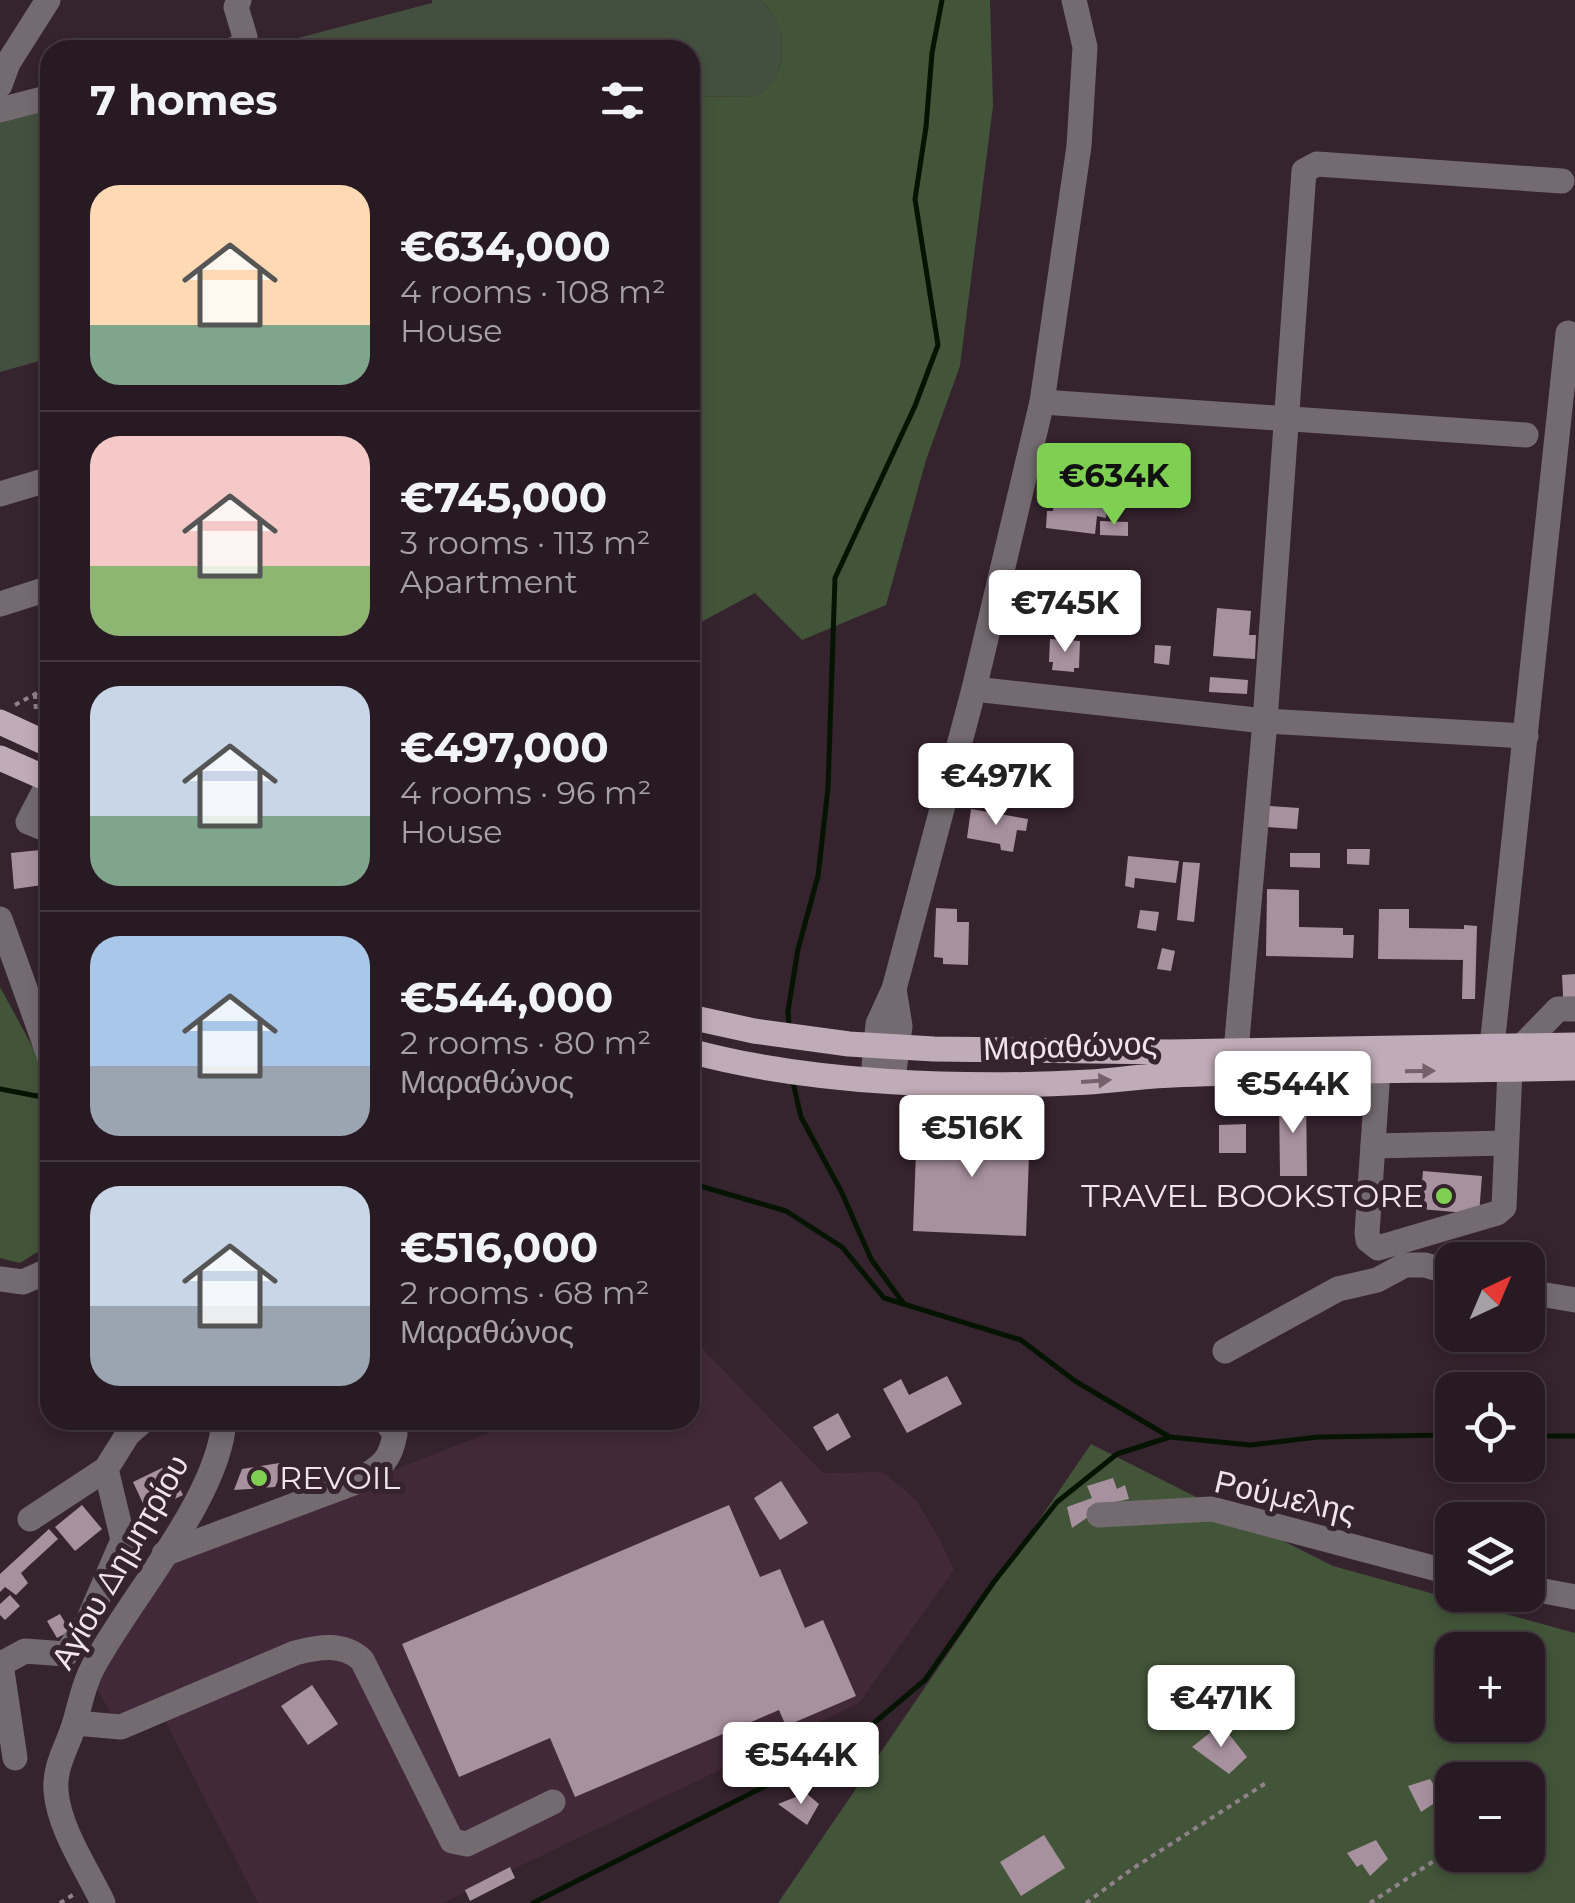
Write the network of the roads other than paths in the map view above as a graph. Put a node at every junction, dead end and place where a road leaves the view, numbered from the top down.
1 (48, 0) edge
2 (239, 0) edge
3 (1074, 0) edge
4 (244, 40) edge
5 (0, 85) edge
6 (40, 100) edge
7 (0, 110) edge
8 (1562, 182) dead end
9 (1568, 333) dead end
10 (1042, 402) junction
11 (1284, 419) junction
12 (1526, 436) dead end
13 (40, 482) edge
14 (0, 494) edge
15 (40, 591) edge
16 (0, 604) edge
17 (974, 688) junction
18 (1265, 721) junction
19 (1, 722) edge
20 (1526, 736) junction
21 (40, 740) edge
22 (0, 758) edge
23 (40, 776) edge
24 (40, 799) edge
25 (40, 827) edge
26 (0, 919) edge
27 (1575, 1009) edge
28 (700, 1019) edge
29 (40, 1030) edge
30 (1575, 1045) edge
31 (887, 1046) junction
32 (1492, 1046) junction
33 (1522, 1046) junction
34 (1236, 1051) junction
35 (700, 1053) edge
36 (1575, 1068) edge
37 (1510, 1069) junction
38 (1378, 1072) junction
39 (883, 1079) junction
40 (1506, 1143) junction
41 (1373, 1146) junction
42 (1435, 1268) edge
43 (40, 1275) edge
44 (0, 1279) edge
45 (1545, 1295) edge
46 (1575, 1300) edge
47 (1225, 1352) dead end
48 (133, 1430) edge
49 (223, 1430) edge
50 (392, 1430) edge
51 (106, 1469) junction
52 (1099, 1515) dead end
53 (30, 1519) dead end
54 (164, 1554) junction
55 (1435, 1568) edge
56 (1545, 1591) edge
57 (1575, 1597) edge
58 (75, 1723) junction
59 (14, 1758) dead end
60 (553, 1802) dead end
61 (103, 1903) edge

1 - 5 street
2 - 4 street
3 - 10 street
6 - 7 street
8 - 11 street
9 - 20 street
10 - 11 street
10 - 17 street
11 - 12 street
11 - 18 street
13 - 14 street
15 - 16 street
17 - 18 street
17 - 31 street
18 - 20 street
18 - 34 street
19 - 21 main road
20 - 32 street
22 - 23 main road
24 - 25 street
26 - 29 street
27 - 33 street
28 - 31 main road, Μαραθώνος
30 - 33 main road, Μαραθώνος
31 - 34 main road, Μαραθώνος
31 - 39 street
32 - 33 main road, Μαραθώνος
32 - 34 main road, Μαραθώνος
35 - 39 main road, Μαραθώνος
36 - 37 main road, Μαραθώνος
38 -> 37 main road, Μαραθώνος
37 - 40 street
39 -> 38 main road, Μαραθώνος
38 - 41 street
40 - 41 street
40 - 41 street
42 - 47 street
43 - 44 street
45 - 46 street
48 - 51 street
49 - 54 street, Αγίου Δημητρίου
50 - 54 street
51 - 53 street
51 - 59 street
52 - 55 street, Ρούμελης
54 - 58 street, Αγίου Δημητρίου
56 - 57 street
58 - 60 street
58 - 61 street, Αγίου Δημητρίου

